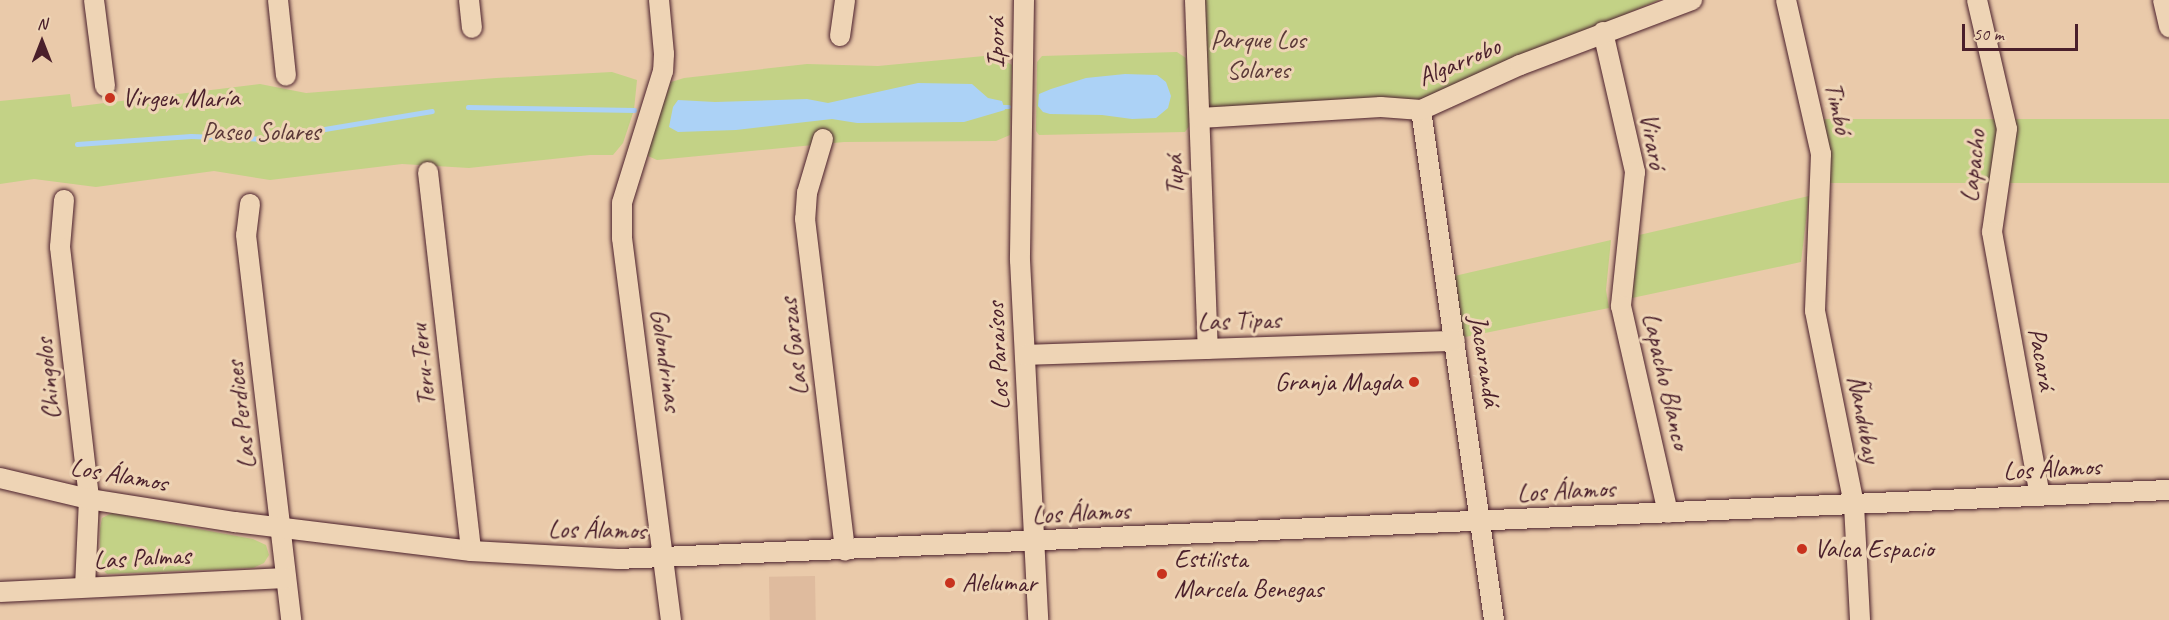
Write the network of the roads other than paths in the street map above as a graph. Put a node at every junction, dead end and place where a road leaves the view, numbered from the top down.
1 (94, 0) edge
2 (278, 0) edge
3 (469, 0) edge
4 (659, 0) edge
5 (845, 0) edge
6 (1024, 0) edge
7 (1195, 0) edge
8 (1692, 0) edge
9 (1786, 0) edge
10 (1977, 0) edge
11 (2163, 0) edge
12 (2169, 27) edge
13 (471, 28) dead end
14 (1603, 32) junction
15 (840, 36) dead end
16 (286, 76) dead end
17 (105, 86) dead end
18 (1022, 88) joint
19 (1421, 110) junction
20 (1200, 118) junction
21 (824, 140) dead end
22 (428, 172) dead end
23 (64, 200) dead end
24 (250, 204) dead end
25 (1818, 229) joint
26 (1992, 232) joint
27 (1626, 261) joint
28 (1455, 341) junction
29 (1208, 348) junction
30 (1025, 355) junction
31 (0, 478) edge
32 (2169, 490) edge
33 (2040, 496) junction
34 (88, 499) junction
35 (1854, 505) junction
36 (1668, 513) junction
37 (1482, 522) junction
38 (282, 528) junction
39 (1034, 542) junction
40 (471, 551) junction
41 (845, 551) junction
42 (665, 558) junction
43 (286, 578) junction
44 (85, 587) junction
45 (0, 592) edge
46 (291, 620) edge
47 (671, 620) edge
48 (1038, 620) edge
49 (1494, 620) edge
50 (1860, 620) edge

1 - 17 street
2 - 16 street
3 - 13 street
4 - 42 street, Golondrinas
5 - 15 street
6 - 18 street, Iporá
7 - 20 street, Tupá
8 - 14 street, Algarrobo
9 - 25 street, Timbó
10 - 26 street, Lapacho
11 - 12 street
14 - 19 street, Algarrobo
14 - 27 street, Viraró
18 - 30 street, Los Paraísos
19 - 20 street, Algarrobo
19 - 28 street, Jacarandá
20 - 29 street, Tupá
21 - 41 street, Las Garzas
22 - 40 street, Teru-Teru
23 - 34 street, Chingolos
24 - 38 street, Las Perdices
25 - 35 street, Ñandubay
26 - 33 street, Pacará
27 - 36 street, Lapacho Blanco
28 - 29 street, Las Tipas
28 - 37 street, Jacarandá
29 - 30 street, Las Tipas
30 - 39 street, Los Paraísos
31 - 34 street, Los Álamos
32 - 33 street, Los Álamos
33 - 35 street, Los Álamos
34 - 38 street, Los Álamos
34 - 44 street, Chingolos
35 - 36 street, Los Álamos
35 - 50 street, Ñandubay
36 - 37 street, Los Álamos
37 - 39 street, Los Álamos
37 - 49 street, Jacarandá
38 - 40 street, Los Álamos
38 - 43 street, Las Perdices
39 - 41 street, Los Álamos
39 - 48 street, Los Paraísos
40 - 42 street, Los Álamos
41 - 42 street, Los Álamos
42 - 47 street, Golondrinas
43 - 44 street, Las Palmas
43 - 46 street, Las Perdices
44 - 45 street, Las Palmas

